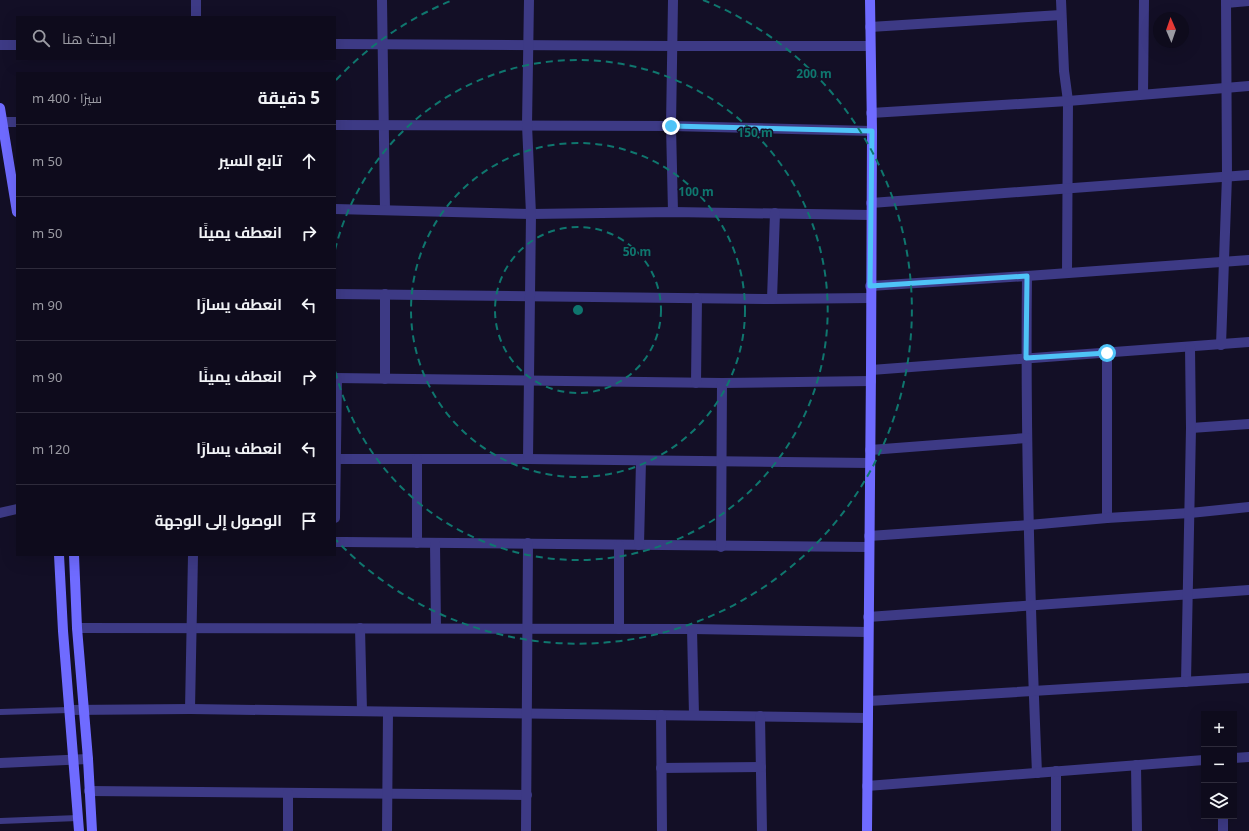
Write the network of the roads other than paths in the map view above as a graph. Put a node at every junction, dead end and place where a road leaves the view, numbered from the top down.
1 (196, 0) edge
2 (382, 0) edge
3 (529, 0) edge
4 (673, 0) edge
5 (870, 0) edge
6 (1061, 0) edge
7 (1144, 0) edge
8 (1249, 1) edge
9 (1226, 2) edge
10 (1061, 15) junction
11 (196, 16) edge
12 (870, 27) junction
13 (336, 44) edge
14 (382, 44) junction
15 (0, 45) edge
16 (16, 45) edge
17 (529, 45) junction
18 (673, 46) junction
19 (870, 46) junction
20 (1249, 86) edge
21 (1227, 87) junction
22 (1143, 94) junction
23 (1068, 101) junction
24 (0, 108) edge
25 (871, 113) junction
26 (2, 122) junction
27 (16, 122) edge
28 (383, 124) junction
29 (336, 125) edge
30 (527, 125) junction
31 (671, 126) junction
32 (872, 131) junction
33 (1249, 175) edge
34 (1227, 176) junction
35 (1068, 188) junction
36 (16, 201) edge
37 (871, 203) junction
38 (336, 209) edge
39 (385, 210) junction
40 (673, 212) junction
41 (531, 214) junction
42 (775, 214) junction
43 (871, 215) junction
44 (1249, 260) edge
45 (1224, 262) junction
46 (1067, 273) junction
47 (1027, 276) junction
48 (870, 286) junction
49 (336, 294) edge
50 (385, 294) junction
51 (529, 297) junction
52 (698, 298) junction
53 (870, 298) junction
54 (772, 299) junction
55 (1249, 342) edge
56 (1222, 344) junction
57 (1190, 348) junction
58 (1107, 353) junction
59 (1026, 358) junction
60 (871, 375) junction
61 (336, 378) edge
62 (385, 379) junction
63 (529, 380) junction
64 (696, 383) junction
65 (722, 383) junction
66 (1249, 424) edge
67 (1191, 428) junction
68 (1027, 438) junction
69 (870, 450) junction
70 (336, 459) edge
71 (417, 459) junction
72 (528, 459) junction
73 (641, 461) junction
74 (722, 462) junction
75 (870, 463) junction
76 (1249, 507) edge
77 (16, 509) edge
78 (0, 513) edge
79 (1190, 513) junction
80 (1107, 518) junction
81 (1029, 525) junction
82 (869, 536) junction
83 (336, 542) edge
84 (417, 543) junction
85 (435, 543) junction
86 (528, 543) junction
87 (619, 545) junction
88 (639, 545) junction
89 (721, 547) junction
90 (868, 547) junction
91 (59, 556) edge
92 (74, 556) edge
93 (193, 556) edge
94 (1249, 590) edge
95 (1188, 594) junction
96 (1031, 605) junction
97 (868, 617) junction
98 (192, 627) junction
99 (77, 628) junction
100 (360, 628) junction
101 (436, 628) junction
102 (528, 629) junction
103 (619, 629) junction
104 (692, 629) junction
105 (868, 632) junction
106 (1249, 678) edge
107 (1186, 682) junction
108 (1034, 691) junction
109 (869, 701) junction
110 (83, 709) junction
111 (190, 709) junction
112 (69, 710) junction
113 (362, 711) junction
114 (0, 712) edge
115 (388, 712) junction
116 (527, 713) junction
117 (661, 715) junction
118 (694, 715) junction
119 (760, 716) junction
120 (868, 718) junction
121 (1249, 757) edge
122 (1237, 758) edge
123 (88, 759) junction
124 (73, 760) junction
125 (1201, 760) edge
126 (0, 763) edge
127 (1136, 765) junction
128 (761, 767) junction
129 (661, 768) junction
130 (1056, 771) junction
131 (1037, 772) junction
132 (867, 786) junction
133 (89, 791) junction
134 (288, 794) junction
135 (387, 794) junction
136 (527, 795) junction
137 (78, 818) junction
138 (1224, 819) edge
139 (0, 821) edge
140 (79, 831) edge
141 (92, 831) edge
142 (288, 831) edge
143 (387, 831) edge
144 (526, 831) edge
145 (662, 831) edge
146 (762, 831) edge
147 (867, 831) edge
148 (1056, 831) edge
149 (1137, 831) edge
150 (1224, 831) edge

1 - 11 street
2 - 14 street
3 - 17 street
4 - 18 street
5 - 12 street
6 - 10 street
7 - 22 street
8 - 9 street
9 - 21 street
10 - 12 street
10 - 23 street
12 - 19 street
13 - 14 street
14 - 17 street
14 - 28 street
15 - 16 street
17 - 18 street
17 - 30 street
18 - 19 street
18 - 31 street
19 - 25 street
20 - 21 street
21 - 22 street
21 - 34 street
22 - 23 street
23 - 25 street
23 - 35 street
24 - 26 street
25 - 32 street
26 - 27 street
26 - 36 street
28 - 29 street
28 - 30 street
28 - 39 street
30 - 31 street
30 - 41 street
31 - 32 street
31 - 40 street
32 - 37 street
33 - 34 street
34 - 35 street
34 - 45 street
35 - 37 street
35 - 46 street
37 - 43 street
38 - 39 street
39 - 41 street
40 - 41 street
40 - 42 street
41 - 51 street
42 - 43 street
42 - 54 street
43 - 48 street
44 - 45 street
45 - 46 street
45 - 56 street
46 - 47 street
47 - 48 street
47 - 59 street
48 - 53 street
49 - 50 street
50 - 51 street
50 - 62 street
51 - 52 street
51 - 63 street
52 - 54 street
52 - 64 street
53 - 54 street
53 - 60 street
55 - 56 street
56 - 57 street
57 - 58 street
57 - 67 street
58 - 59 street
58 - 80 street
59 - 60 street
59 - 68 street
60 - 65 street
60 - 69 street
61 - 62 street
62 - 63 street
63 - 64 street
63 - 72 street
64 - 65 street
65 - 74 street
66 - 67 street
67 - 79 street
68 - 69 street
68 - 81 street
69 - 75 street
70 - 71 street
71 - 72 street
71 - 84 street
72 - 73 street
73 - 74 street
73 - 88 street
74 - 75 street
74 - 89 street
75 - 82 street
76 - 79 street
77 - 78 street
79 - 80 street
79 - 95 street
80 - 81 street
81 - 82 street
81 - 96 street
82 - 90 street
83 - 84 street
84 - 85 street
85 - 86 street
85 - 101 street
86 - 87 street
86 - 102 street
87 - 88 street
87 - 103 street
88 - 89 street
89 - 90 street
90 - 97 street
91 - 112 street
92 - 99 street
93 - 98 street
94 - 95 street
95 - 96 street
95 - 107 street
96 - 97 street
96 - 108 street
97 - 105 street
98 - 99 street
98 - 100 street
98 - 111 street
99 - 110 street
100 - 101 street
100 - 113 street
101 - 102 street
102 - 103 street
102 - 116 street
103 - 104 street
104 - 105 street
104 - 118 street
105 - 109 street
106 - 107 street
107 - 108 street
108 - 109 street
108 - 131 street
109 - 120 street
110 - 111 street
110 - 112 street
110 - 123 street
111 - 113 street
112 - 114 lane
112 - 124 street
113 - 115 street
115 - 116 street
115 - 135 street
116 - 117 street
116 - 136 street
117 - 118 street
117 - 129 street
118 - 119 street
119 - 120 street
119 - 128 street
120 - 132 street
121 - 122 street
123 - 124 street
123 - 133 street
124 - 126 street
124 - 137 street
125 - 127 street
127 - 130 street
127 - 149 street
128 - 129 street
128 - 146 street
129 - 145 street
130 - 131 street
130 - 148 street
131 - 132 street
132 - 147 street
133 - 134 street
133 - 141 street
134 - 135 street
134 - 142 street
135 - 136 street
135 - 143 street
136 - 144 street
137 - 139 lane
137 - 140 street
138 - 150 street

